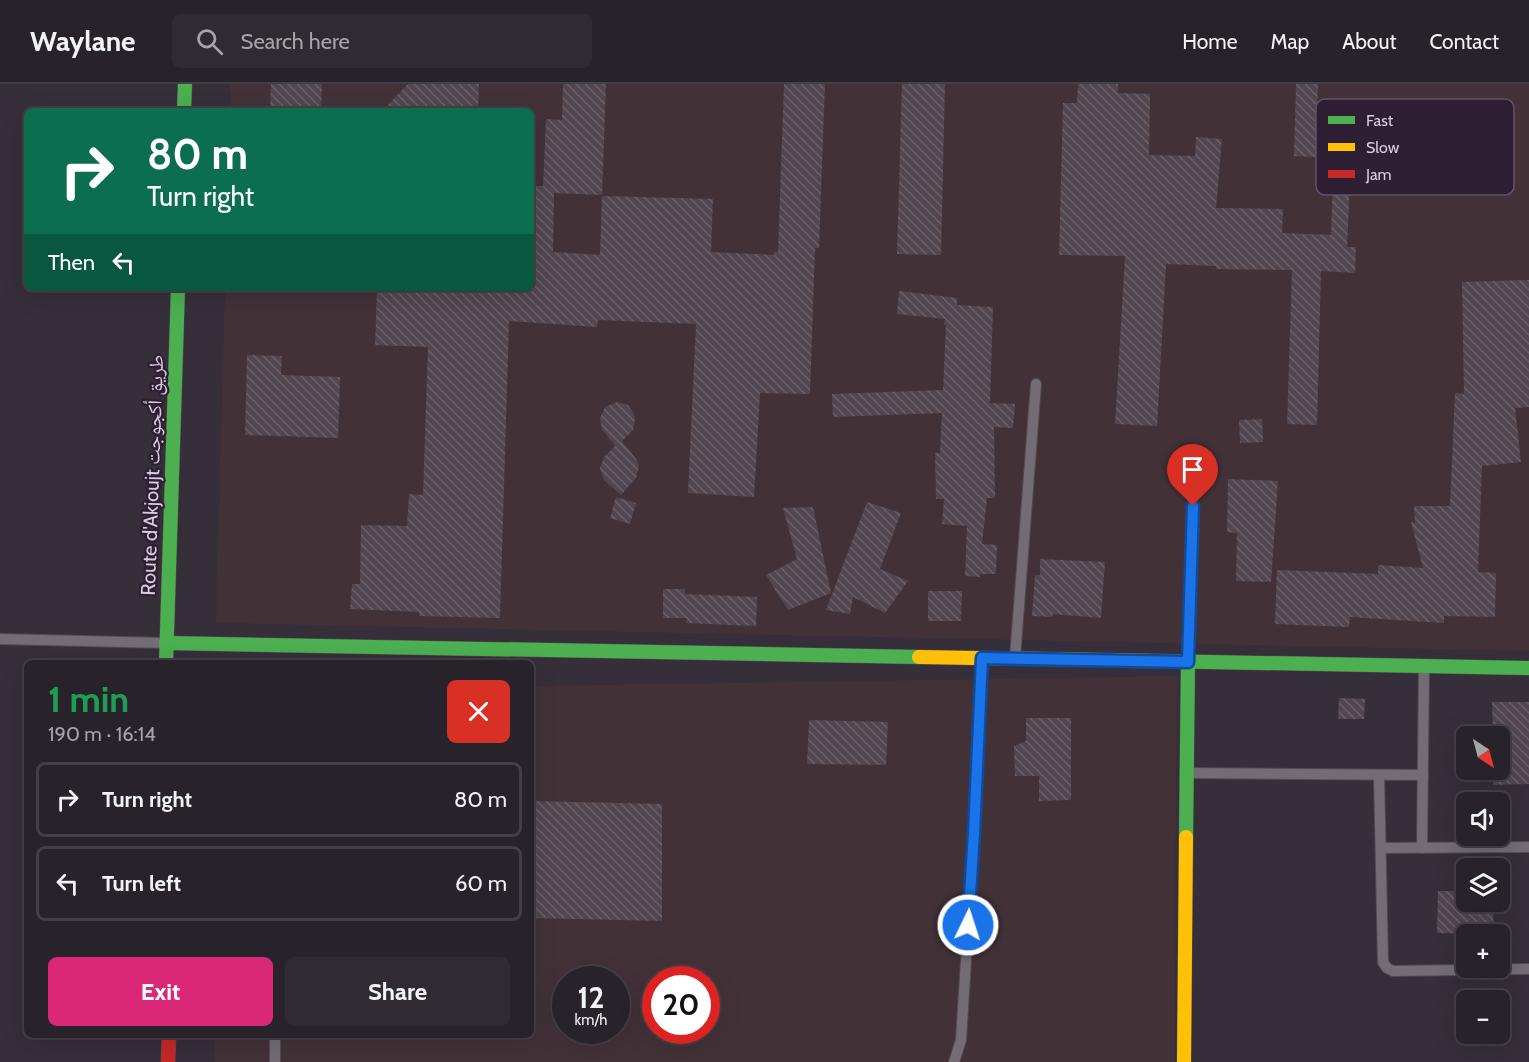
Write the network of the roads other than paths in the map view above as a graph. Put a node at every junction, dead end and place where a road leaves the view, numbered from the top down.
1 (185, 84) edge
2 (184, 108) edge
3 (178, 291) edge
4 (1036, 384) dead end
5 (1193, 506) dead end
6 (0, 639) edge
7 (166, 643) junction
8 (982, 658) junction
9 (1015, 659) junction
10 (166, 660) edge
11 (1188, 662) junction
12 (1424, 666) junction
13 (1529, 668) edge
14 (1187, 773) junction
15 (1379, 775) junction
16 (1423, 775) junction
17 (1529, 847) edge
18 (1382, 848) junction
19 (1422, 848) junction
20 (1529, 969) edge
21 (170, 1038) edge
22 (275, 1038) edge
23 (168, 1062) edge
24 (275, 1062) edge
25 (954, 1062) edge
26 (1184, 1062) edge

1 - 2 main road
3 - 7 main road, Route d'Akjoujt طريق أكجوجت
4 - 9 lane
5 - 11 lane
6 - 7 lane
7 - 8 main road
7 - 10 main road, Route d'Akjoujt طريق أكجوجت
8 - 9 main road
8 - 25 lane
9 - 11 main road
11 - 12 main road
11 - 14 main road
12 - 13 main road
12 - 16 lane
14 - 15 lane
14 - 26 main road
15 - 16 lane
15 - 18 lane
16 - 19 lane
17 - 19 lane
18 - 19 lane
18 - 20 lane
21 - 23 main road
22 - 24 lane

